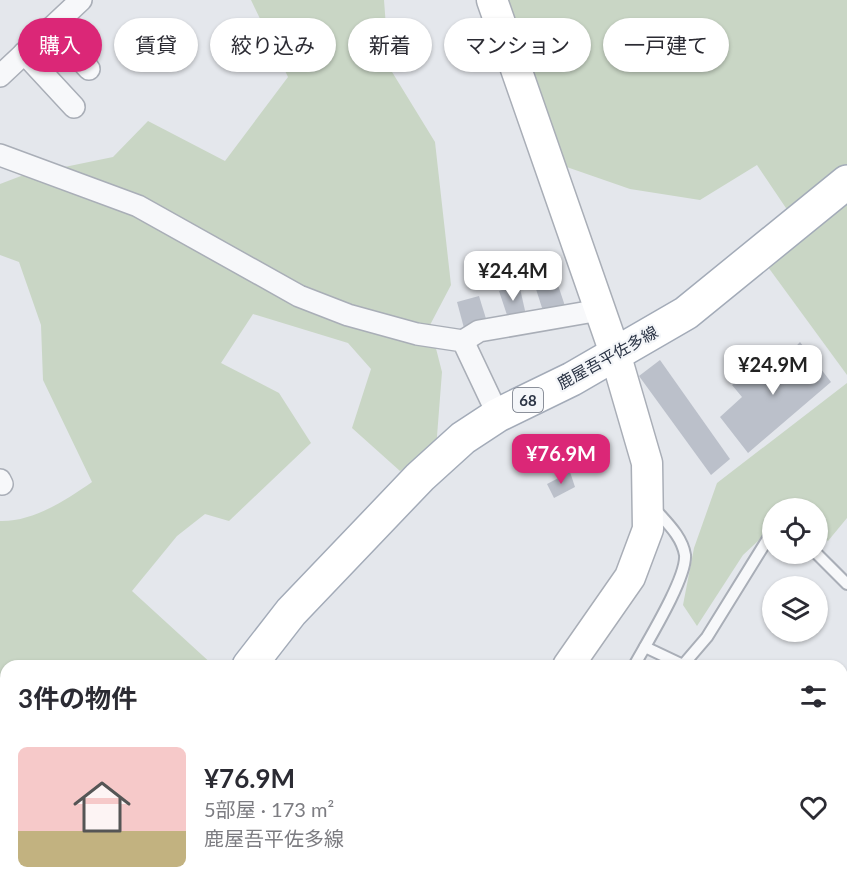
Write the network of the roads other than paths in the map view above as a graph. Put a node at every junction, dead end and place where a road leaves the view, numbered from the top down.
1 (81, 0) edge
2 (492, 0) edge
3 (62, 18) edge
4 (18, 59) edge
5 (42, 72) edge
6 (0, 76) edge
7 (74, 107) dead end
8 (2, 159) edge
9 (847, 182) edge
10 (600, 310) junction
11 (463, 341) junction
12 (615, 353) junction
13 (498, 415) junction
14 (649, 502) junction
15 (762, 548) edge
16 (827, 564) edge
17 (847, 584) edge
18 (645, 647) junction
19 (254, 660) edge
20 (572, 660) edge
21 (637, 660) edge
22 (672, 660) edge
23 (687, 660) edge

1 - 3 street
2 - 10 street
4 - 6 street
5 - 7 street
8 - 11 street
9 - 12 main road, 鹿屋吾平佐多線 / 68
10 - 11 street
10 - 12 street
11 - 13 street
12 - 13 main road, 鹿屋吾平佐多線 / 68
12 - 14 street
13 - 19 main road, 鹿屋吾平佐多線 / 68
14 - 18 lane
14 - 20 street
15 - 23 lane
16 - 17 lane
18 - 21 lane
18 - 22 lane

